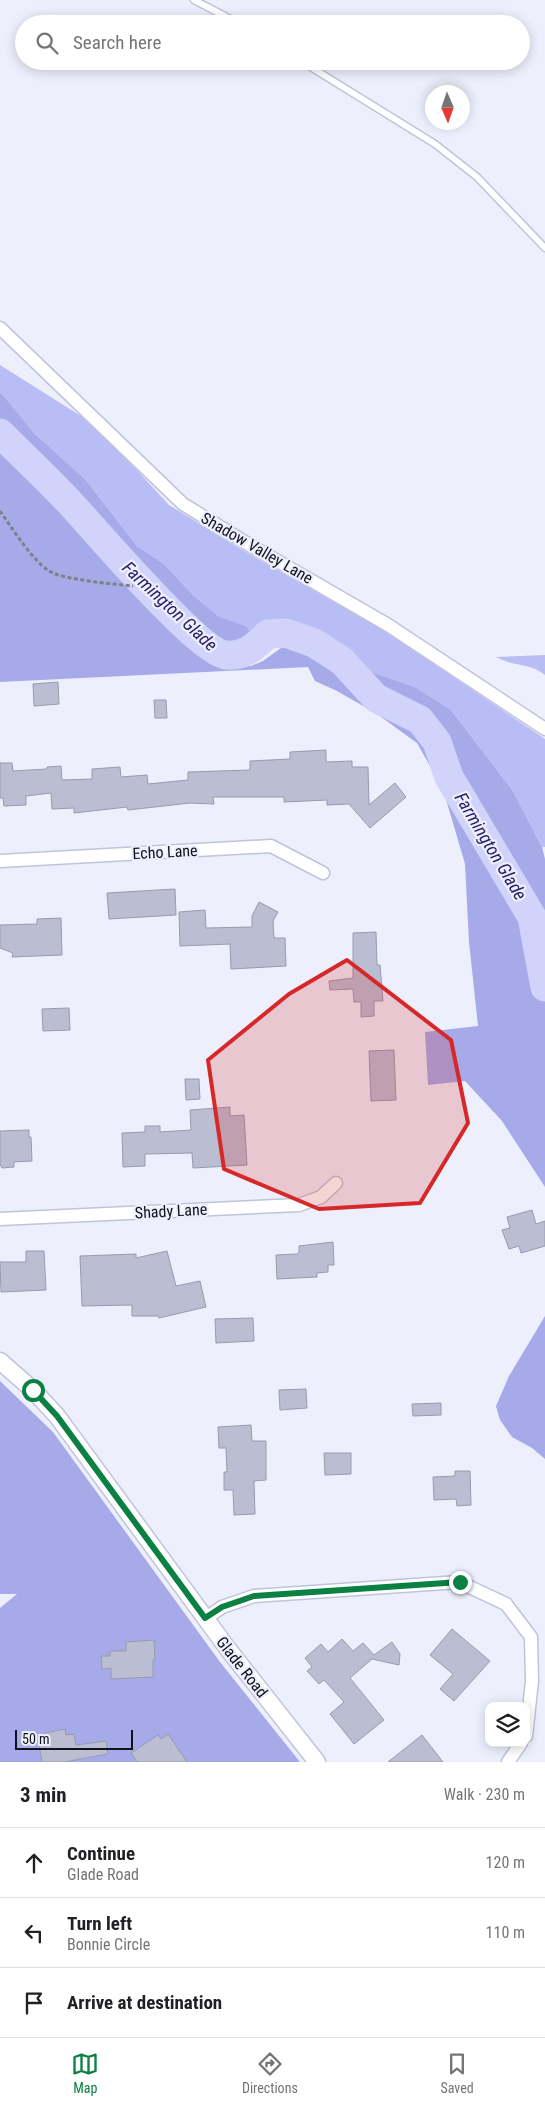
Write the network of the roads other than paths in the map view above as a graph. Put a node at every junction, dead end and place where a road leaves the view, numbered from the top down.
1 (194, 0) edge
2 (223, 15) edge
3 (316, 70) edge
4 (545, 248) edge
5 (0, 328) edge
6 (545, 729) edge
7 (0, 861) edge
8 (323, 873) dead end
9 (336, 1183) dead end
10 (0, 1219) edge
11 (0, 1361) edge
12 (205, 1618) junction
13 (530, 1702) edge
14 (518, 1747) edge
15 (317, 1762) edge
16 (508, 1762) edge

1 - 2 lane
3 - 4 lane
5 - 6 street, Shadow Valley Lane
7 - 8 street, Echo Lane
9 - 10 street, Shady Lane
11 - 12 street, Glade Road
12 - 13 street
12 - 15 street, Glade Road
14 - 16 street

